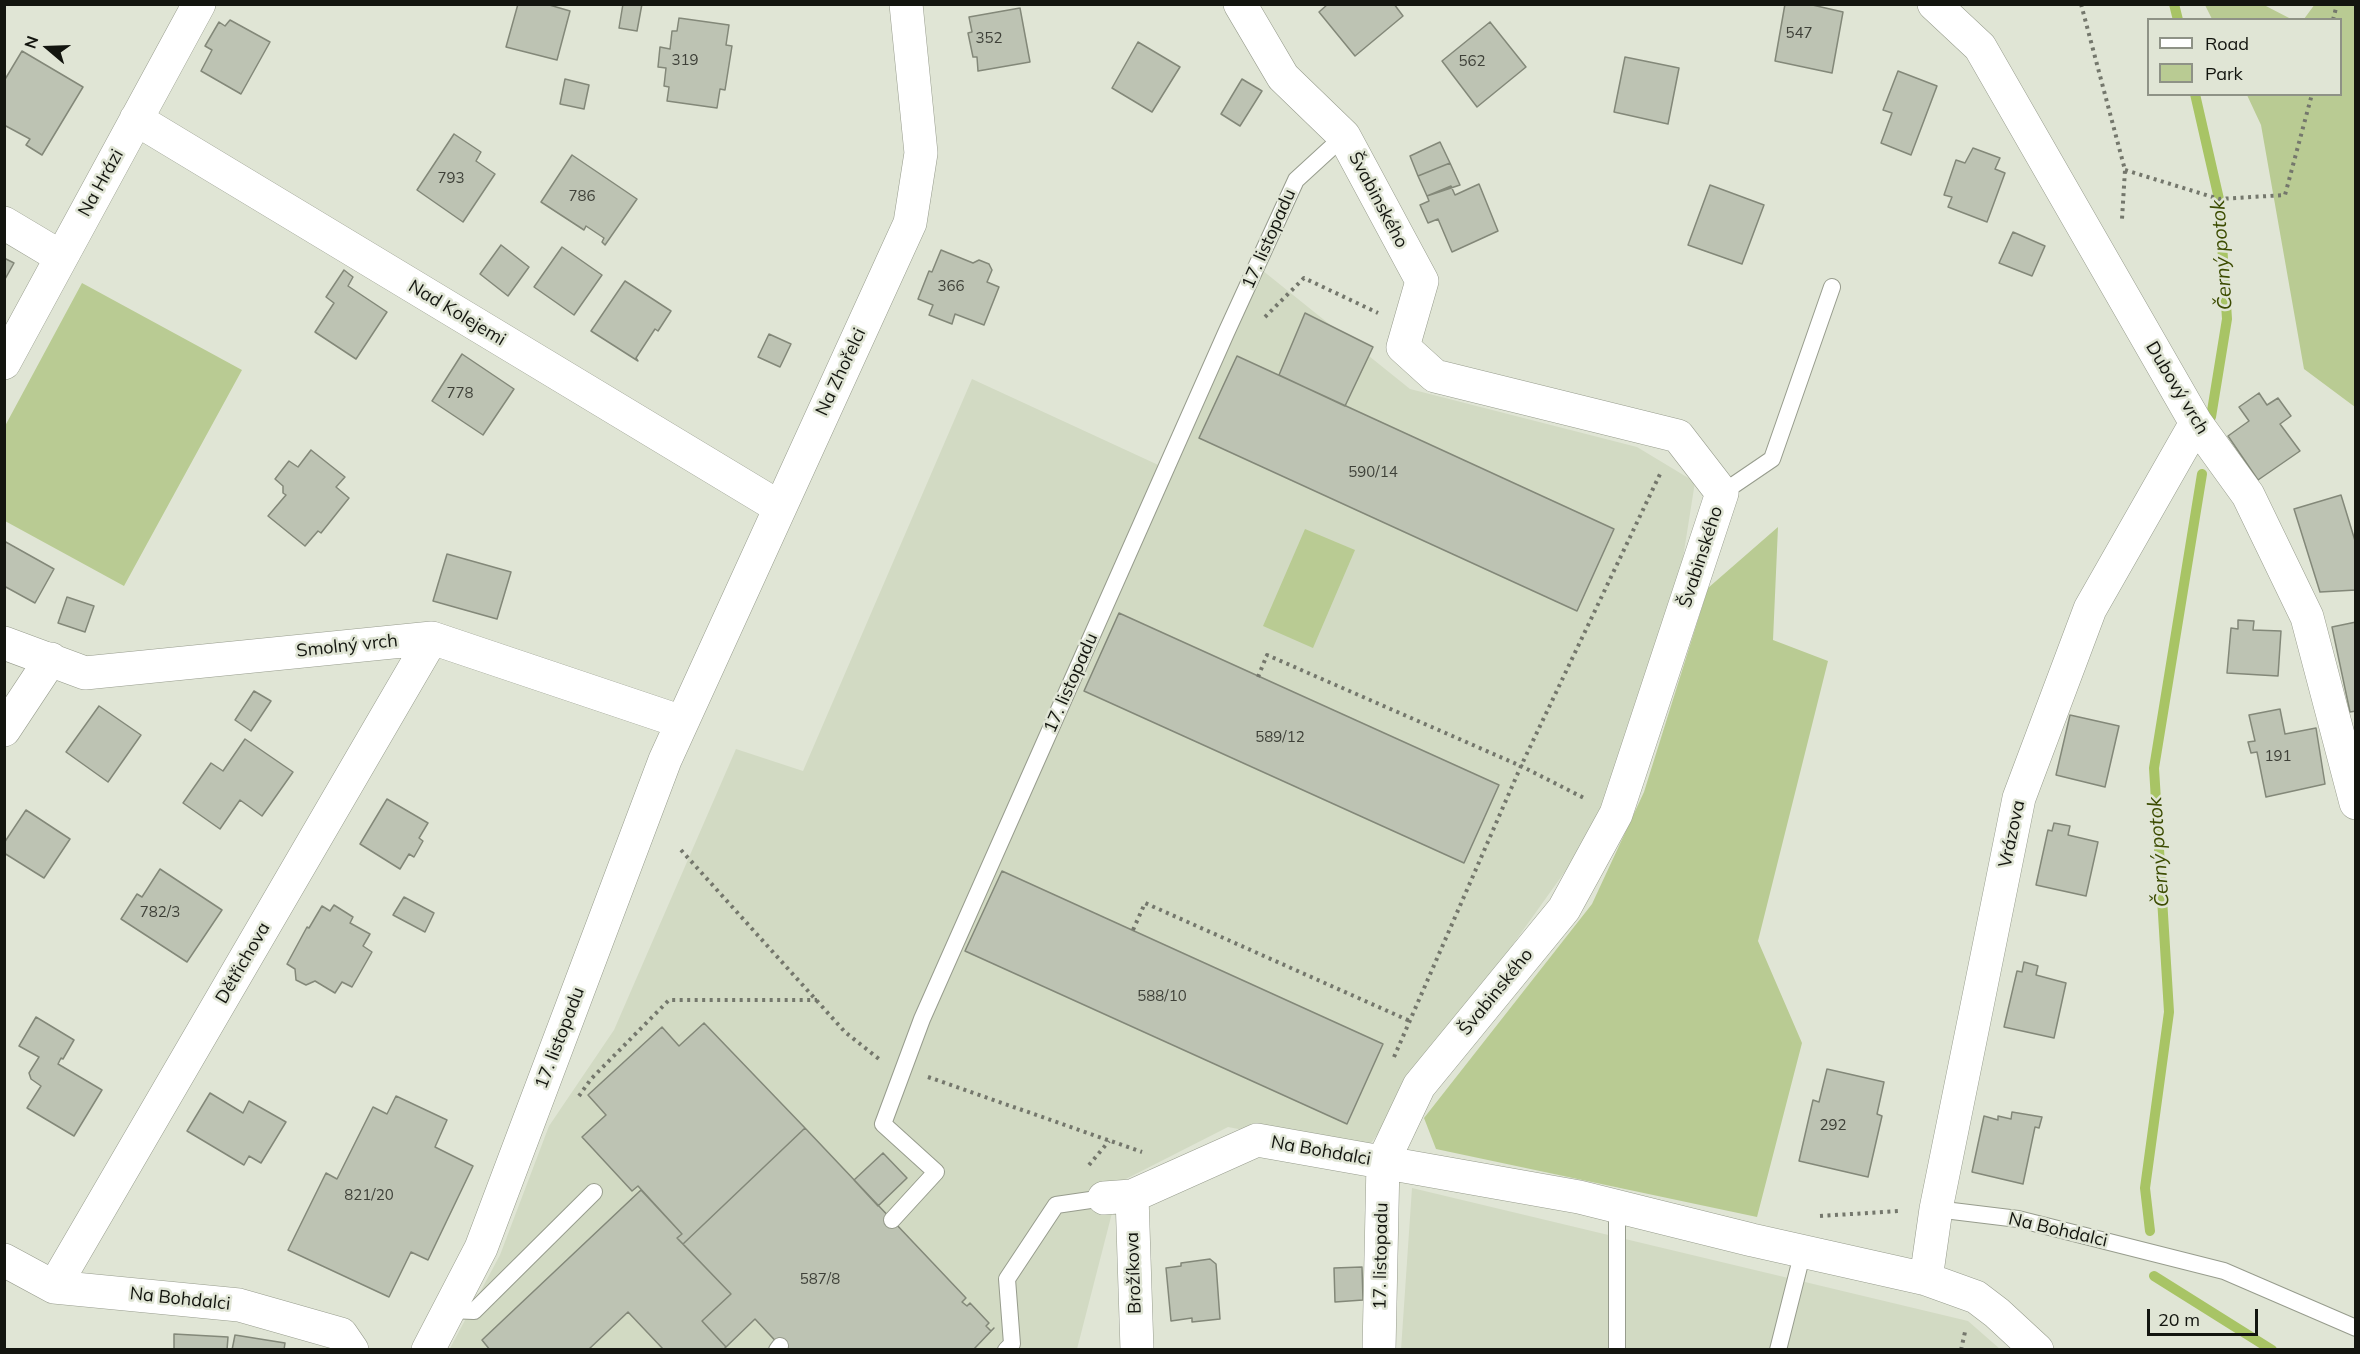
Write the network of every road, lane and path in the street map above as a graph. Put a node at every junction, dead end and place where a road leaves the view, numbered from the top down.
1 (199, 4) edge
2 (906, 4) edge
3 (1240, 4) edge
4 (1934, 4) edge
5 (2081, 4) edge
6 (2311, 96) edge
7 (136, 119) junction
8 (1344, 136) junction
9 (2125, 170) junction
10 (4, 223) edge
11 (2121, 230) dead end
12 (60, 257) junction
13 (1832, 287) dead end
14 (1260, 323) dead end
15 (1408, 327) junction
16 (4, 363) edge
17 (2196, 423) junction
18 (1678, 436) junction
19 (1722, 493) junction
20 (779, 507) junction
21 (432, 638) junction
22 (4, 643) edge
23 (51, 659) junction
24 (1258, 676) dead end
25 (682, 722) junction
26 (4, 730) edge
27 (1521, 766) junction
28 (2355, 803) edge
29 (1616, 814) junction
30 (681, 850) dead end
31 (1133, 930) dead end
32 (817, 1000) junction
33 (1410, 1021) junction
34 (1391, 1065) dead end
35 (904, 1069) junction
36 (577, 1098) dead end
37 (1383, 1162) junction
38 (1191, 1169) junction
39 (594, 1192) dead end
40 (1118, 1197) junction
41 (1617, 1208) junction
42 (1936, 1209) junction
43 (1819, 1216) dead end
44 (892, 1220) dead end
45 (1803, 1251) junction
46 (4, 1260) edge
47 (1926, 1279) junction
48 (54, 1287) junction
49 (449, 1310) junction
50 (2355, 1328) edge
51 (352, 1350) edge
52 (428, 1350) edge
53 (1006, 1350) edge
54 (1137, 1350) edge
55 (1378, 1350) edge
56 (1617, 1350) edge
57 (1778, 1350) edge
58 (2037, 1350) edge

1 - 7 street, Na Hrázi
2 - 20 street, Na Zhořelci
3 - 8 street, Švabinského
4 - 17 street, Dubový vrch
5 - 9 path
6 - 9 path
7 - 12 street, Na Hrázi
7 - 20 street, Nad Kolejemi
8 - 15 street, Švabinského
8 - 35 lane, 17. listopadu
9 - 11 path
10 - 12 street
12 - 16 street, Na Hrázi
13 - 19 lane
14 - 15 path
15 - 18 street, Švabinského
17 - 28 street, Dubový vrch
17 - 42 street, Vrázova
18 - 19 street, Švabinského
18 - 27 path
19 - 29 street, Švabinského
20 - 25 street, Na Zhořelci
21 - 23 street, Smolný vrch
21 - 25 street, Smolný vrch
21 - 48 street, Dětřichova
22 - 23 street, Smolný vrch
23 - 26 street
24 - 27 path
25 - 49 street, 17. listopadu
27 - 29 path
27 - 33 path
29 - 37 street, Švabinského
30 - 32 path
31 - 33 path
32 - 35 path
32 - 36 path
33 - 34 path
35 - 38 path
35 - 44 lane, 17. listopadu
37 - 38 street, Na Bohdalci
37 - 41 street, Na Bohdalci
37 - 55 street, 17. listopadu
38 - 40 street, Na Bohdalci
39 - 49 lane
40 - 53 lane, Na Bohdalci
40 - 54 street, Brožíkova
41 - 45 street, Na Bohdalci
41 - 56 lane
42 - 43 path
42 - 47 street, Vrázova
42 - 50 lane, Na Bohdalci
45 - 47 street, Na Bohdalci
45 - 57 lane
46 - 48 street, Na Bohdalci
47 - 58 street, Na Bohdalci
48 - 51 street, Na Bohdalci
49 - 52 street, 17. listopadu

